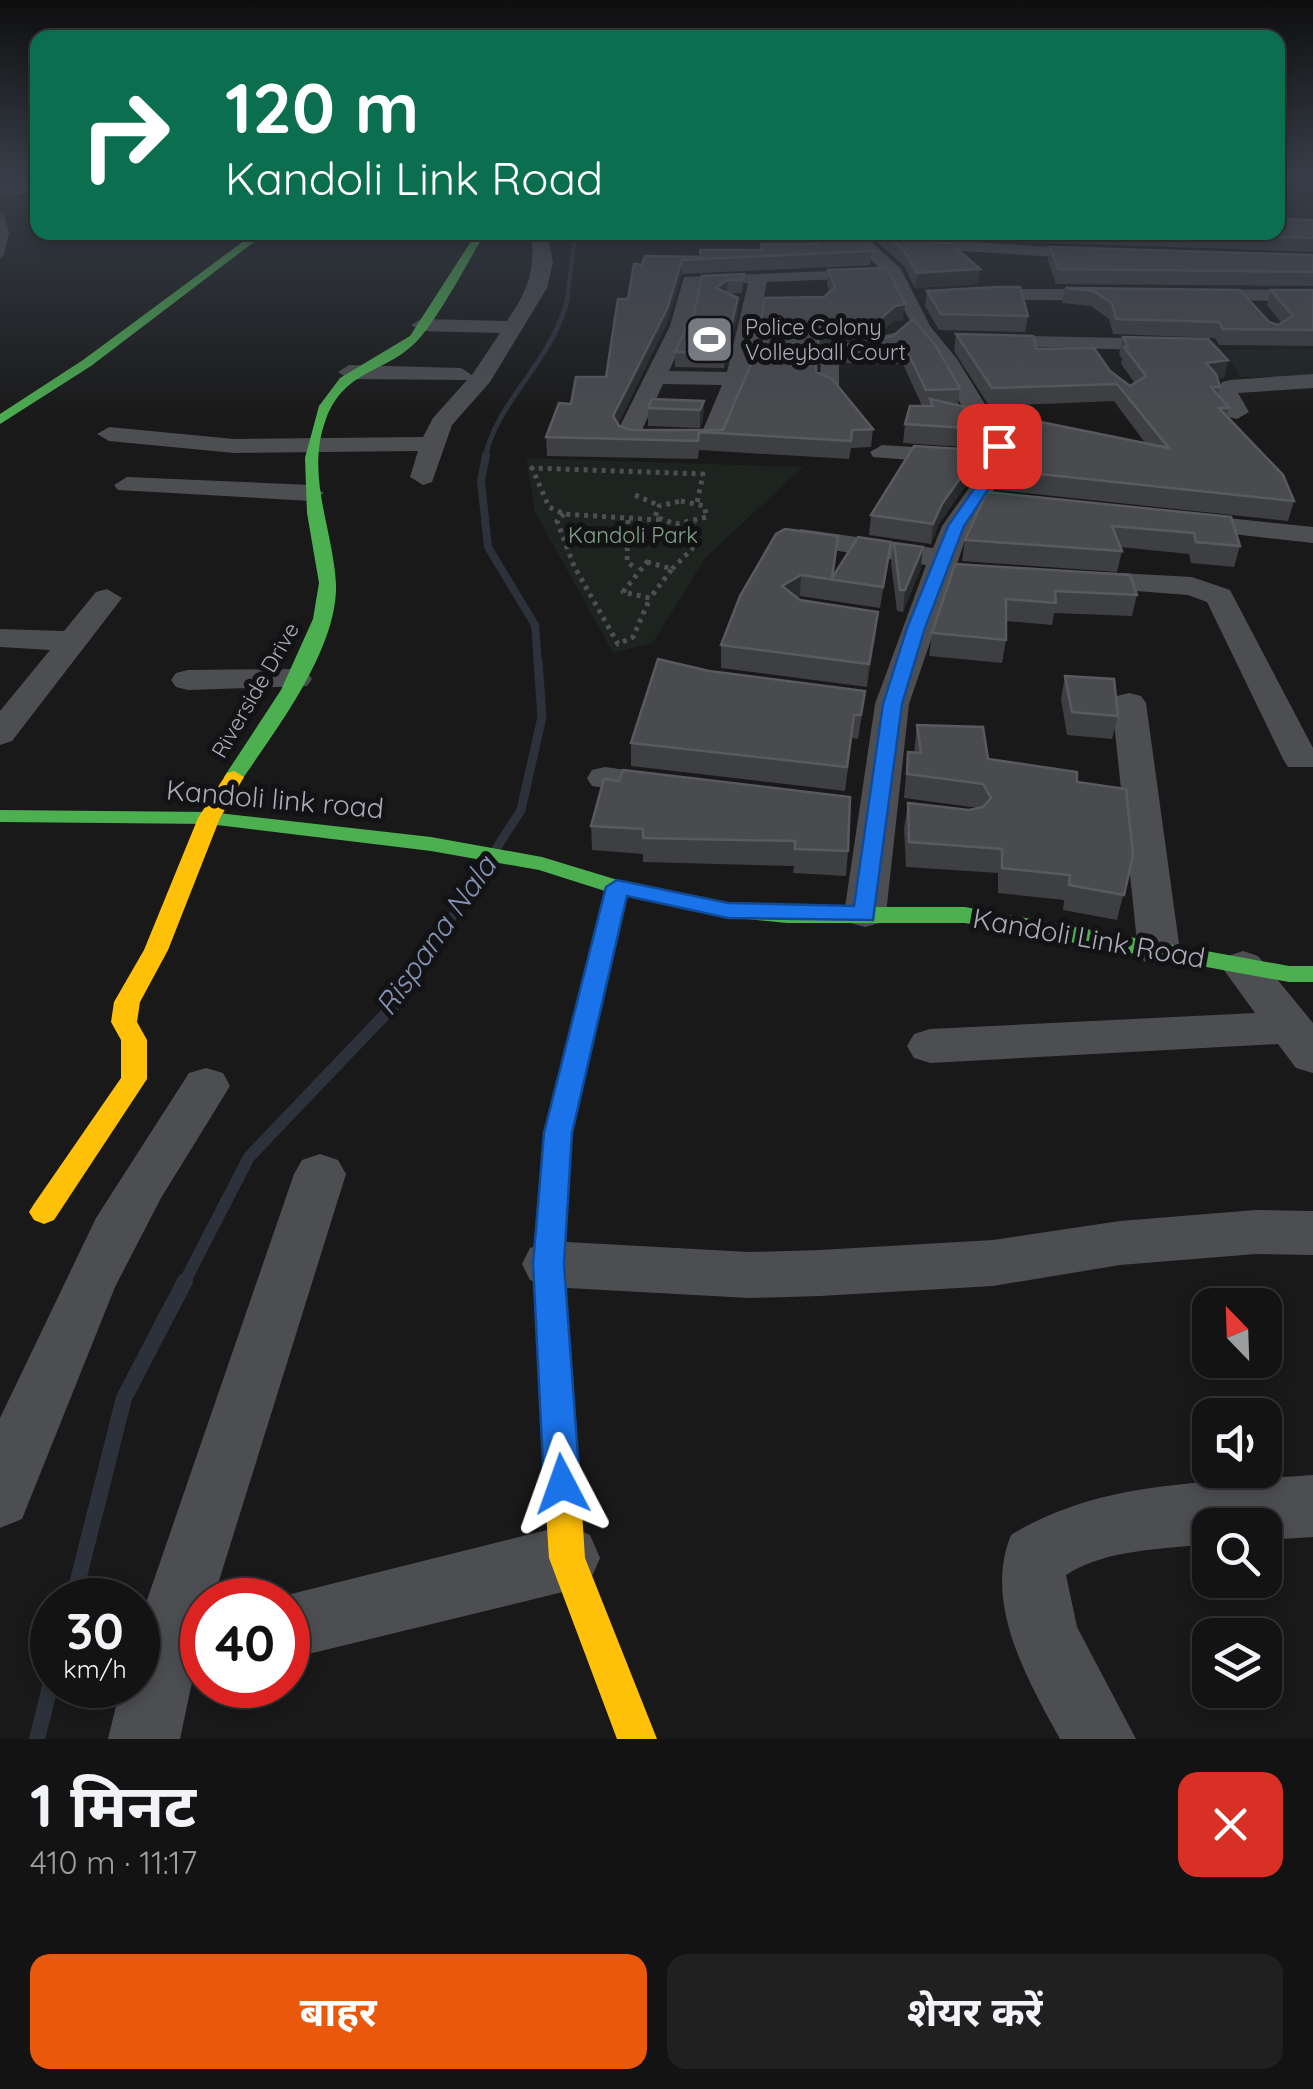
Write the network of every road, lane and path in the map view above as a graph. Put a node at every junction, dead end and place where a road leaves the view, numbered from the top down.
1 (228, 258) edge
2 (465, 258) edge
3 (543, 258) edge
4 (879, 258) edge
5 (1121, 258) edge
6 (809, 274) junction
7 (895, 274) junction
8 (759, 277) junction
9 (1144, 295) junction
10 (1242, 295) junction
11 (1313, 296) edge
12 (820, 301) edge
13 (926, 314) junction
14 (1040, 317) dead end
15 (1096, 318) dead end
16 (1264, 319) edge
17 (420, 325) junction
18 (510, 327) junction
19 (850, 328) edge
20 (1190, 346) edge
21 (1100, 352) junction
22 (349, 372) junction
23 (461, 375) dead end
24 (658, 376) junction
25 (736, 379) junction
26 (1313, 381) edge
27 (828, 386) edge
28 (693, 408) edge
29 (725, 410) junction
30 (1237, 412) dead end
31 (0, 420) edge
32 (109, 434) dead end
33 (432, 444) junction
34 (313, 446) junction
35 (882, 452) dead end
36 (1001, 460) junction
37 (423, 478) dead end
38 (127, 485) dead end
39 (311, 492) junction
40 (636, 496) dead end
41 (974, 499) junction
42 (697, 503) junction
43 (1011, 503) edge
44 (659, 506) junction
45 (564, 514) junction
46 (1162, 519) edge
47 (628, 520) junction
48 (660, 520) junction
49 (695, 523) junction
50 (1313, 535) edge
51 (802, 538) edge
52 (954, 568) junction
53 (637, 569) junction
54 (672, 569) junction
55 (1055, 578) edge
56 (108, 598) dead end
57 (650, 598) junction
58 (877, 621) edge
59 (916, 628) junction
60 (0, 638) edge
61 (71, 641) junction
62 (295, 679) junction
63 (188, 680) dead end
64 (856, 699) edge
65 (1129, 703) dead end
66 (892, 704) junction
67 (0, 734) edge
68 (1301, 758) dead end
69 (605, 778) edge
70 (702, 790) edge
71 (837, 807) edge
72 (894, 813) junction
73 (0, 816) edge
74 (208, 818) junction
75 (542, 864) joint
76 (617, 887) junction
77 (864, 914) junction
78 (1159, 951) junction
79 (1243, 966) junction
80 (1313, 974) edge
81 (1301, 1041) edge
82 (930, 1046) dead end
83 (206, 1086) dead end
84 (320, 1174) dead end
85 (44, 1212) dead end
86 (1313, 1233) edge
87 (549, 1264) junction
88 (0, 1497) edge
89 (1313, 1506) edge
90 (567, 1558) junction
91 (203, 1578) edge
92 (310, 1620) edge
93 (180, 1655) edge
94 (144, 1739) edge
95 (637, 1739) edge
96 (1100, 1739) edge

1 - 31 street
2 - 17 street
3 - 18 street
4 - 7 street
5 - 9 street
6 - 7 street
6 - 8 street
6 - 12 street
7 - 13 street
8 - 24 street
8 - 25 street
9 - 10 street
9 - 13 street
10 - 11 street
10 - 16 street
13 - 14 street
13 - 19 street
13 - 21 street
13 - 27 street
13 - 36 street
15 - 21 street
17 - 18 street
17 - 22 street
18 - 33 street
20 - 21 street
22 - 23 street
22 - 34 street, Riverside Drive
24 - 25 street
24 - 29 street
25 - 29 street
26 - 30 street
28 - 29 street
32 - 34 street
33 - 34 street
33 - 37 street
34 - 39 street, Riverside Drive
35 - 36 street
36 - 41 street
38 - 39 street
39 - 62 street, Riverside Drive
40 - 44 path
41 - 43 street
41 - 52 street
42 - 44 path
42 - 45 path
42 - 49 path
44 - 48 path
45 - 47 path
45 - 57 path
46 - 50 street
47 - 48 path
47 - 53 path
48 - 49 path
49 - 54 path
51 - 52 street
52 - 59 street
53 - 54 path
53 - 57 path
54 - 57 path
55 - 68 street
56 - 61 street
58 - 59 street
59 - 66 street
60 - 61 street
61 - 67 street
62 - 63 street
62 - 74 street, Riverside Drive
64 - 66 street
65 - 78 street
66 - 72 street
69 - 70 street
71 - 72 street
72 - 77 street
73 - 74 street, Kandoli link road
74 - 75 street, Kandoli link road
74 - 85 street, Riverside Drive
75 - 76 street, Kandoli Link Road
76 - 77 street, Kandoli Link Road
76 - 87 street
77 - 78 street, Kandoli Link Road
78 - 79 street, Kandoli Link Road
79 - 80 street, Kandoli Link Road
79 - 81 street
81 - 82 street
83 - 88 street
84 - 91 street
86 - 87 street
87 - 90 street
89 - 96 street
90 - 92 street
90 - 95 street
93 - 94 street

